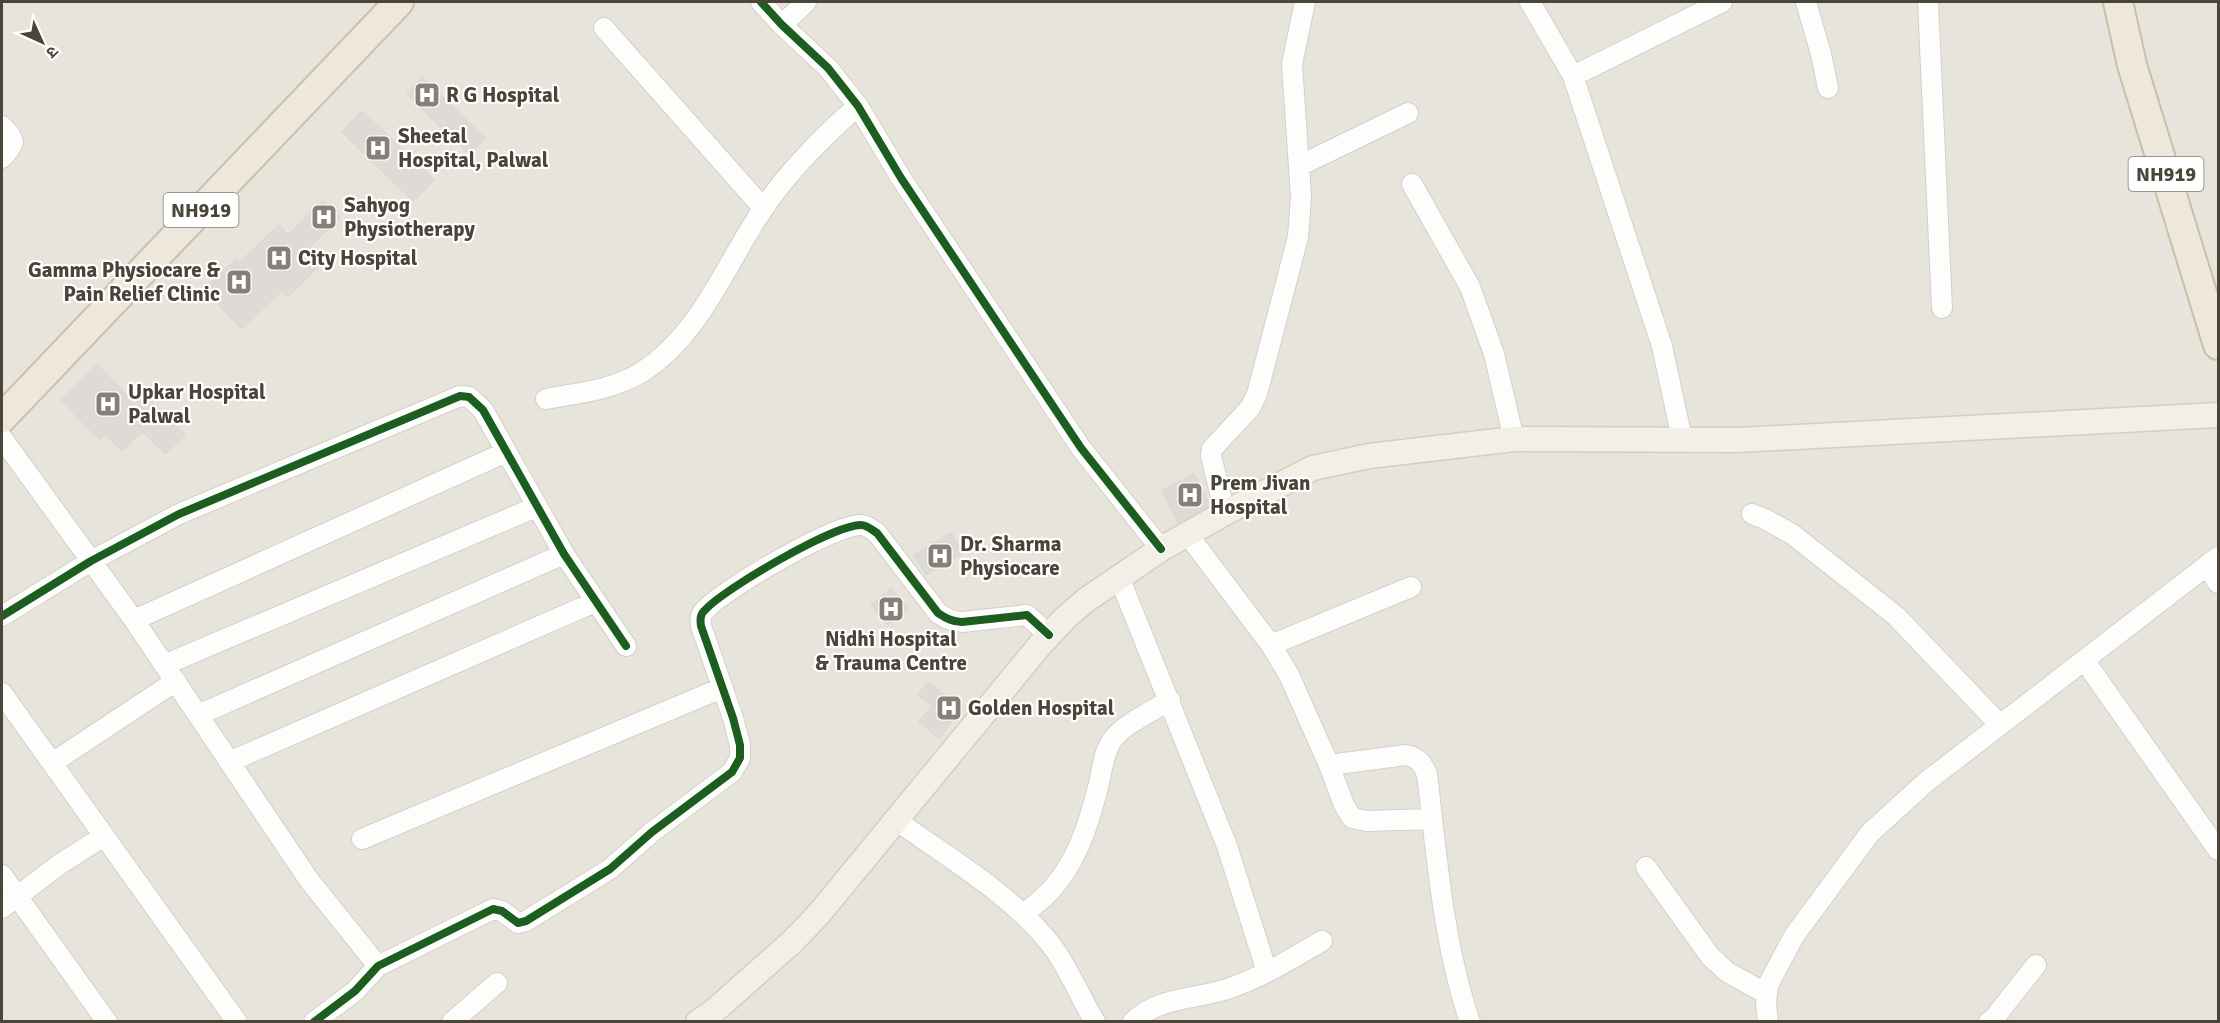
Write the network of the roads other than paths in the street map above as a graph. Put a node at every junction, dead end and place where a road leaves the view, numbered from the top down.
1 (399, 2) edge
2 (761, 2) edge
3 (806, 2) edge
4 (1305, 2) edge
5 (1722, 2) edge
6 (1806, 2) edge
7 (1928, 2) edge
8 (2118, 2) edge
9 (1535, 3) edge
10 (782, 25) junction
11 (604, 28) dead end
12 (1573, 76) junction
13 (1828, 88) dead end
14 (858, 106) junction
15 (1408, 113) dead end
16 (2, 126) edge
17 (2, 158) edge
18 (1299, 165) junction
19 (1412, 184) dead end
20 (763, 208) junction
21 (1942, 308) dead end
22 (2218, 345) edge
23 (546, 399) dead end
24 (2218, 415) edge
25 (2, 420) edge
26 (1514, 439) junction
27 (1682, 439) junction
28 (506, 452) junction
29 (536, 507) junction
30 (1225, 513) junction
31 (1752, 514) dead end
32 (1188, 535) junction
33 (1161, 549) junction
34 (564, 554) junction
35 (91, 561) junction
36 (2213, 561) edge
37 (1119, 577) junction
38 (2218, 583) edge
39 (1411, 587) dead end
40 (595, 602) junction
41 (2, 616) edge
42 (134, 620) junction
43 (1049, 635) junction
44 (1271, 645) junction
45 (626, 646) dead end
46 (2084, 660) junction
47 (164, 665) junction
48 (176, 681) junction
49 (722, 688) junction
50 (2, 693) edge
51 (1170, 700) junction
52 (198, 715) junction
53 (2000, 725) junction
54 (229, 762) junction
55 (52, 763) junction
56 (1329, 765) junction
57 (1432, 819) junction
58 (896, 820) junction
59 (104, 836) junction
60 (362, 839) dead end
61 (2218, 850) edge
62 (1646, 867) dead end
63 (2, 874) edge
64 (18, 896) junction
65 (2, 908) edge
66 (1024, 914) junction
67 (1322, 941) dead end
68 (2036, 965) dead end
69 (378, 966) junction
70 (1268, 972) junction
71 (497, 983) dead end
72 (1767, 994) junction
73 (107, 1022) edge
74 (237, 1022) edge
75 (314, 1022) edge
76 (452, 1022) edge
77 (698, 1022) edge
78 (1095, 1022) edge
79 (1133, 1022) edge
80 (1470, 1022) edge
81 (1768, 1022) edge
82 (1989, 1022) edge

1 - 25 highway, NH919
2 - 10 street
3 - 10 street
4 - 18 street
5 - 12 street
6 - 13 street
7 - 21 street
8 - 22 highway, NH919
9 - 12 street
10 - 14 street
11 - 20 street
12 - 27 street
14 - 20 street
14 - 33 street
15 - 18 street
16 - 17 street
18 - 30 street
19 - 26 street
20 - 23 street
24 - 27 main road
25 - 35 street
26 - 27 main road
26 - 30 main road
28 - 29 street
28 - 35 street
28 - 42 street
29 - 34 street
29 - 47 street
30 - 32 main road
31 - 53 street
32 - 33 main road
32 - 44 street
33 - 37 main road
34 - 40 street
34 - 52 street
35 - 41 street
35 - 42 street
36 - 38 street
36 - 46 street
37 - 43 main road
37 - 51 street
39 - 44 street
40 - 45 street
40 - 54 street
42 - 47 street
43 - 49 street
43 - 58 main road
44 - 56 street
46 - 53 street
46 - 61 street
47 - 48 street
48 - 52 street
48 - 55 street
49 - 60 street
49 - 69 street
50 - 55 street
51 - 66 street
51 - 70 street
52 - 54 street
53 - 72 street
54 - 69 street
55 - 59 street
56 - 57 street
56 - 57 street
57 - 80 street
58 - 66 street
58 - 77 main road
59 - 64 street
59 - 74 street
62 - 72 street
63 - 64 street
64 - 65 street
64 - 73 street
66 - 78 street
67 - 70 street
68 - 82 street
69 - 75 street
70 - 79 street
71 - 76 street
72 - 81 street

